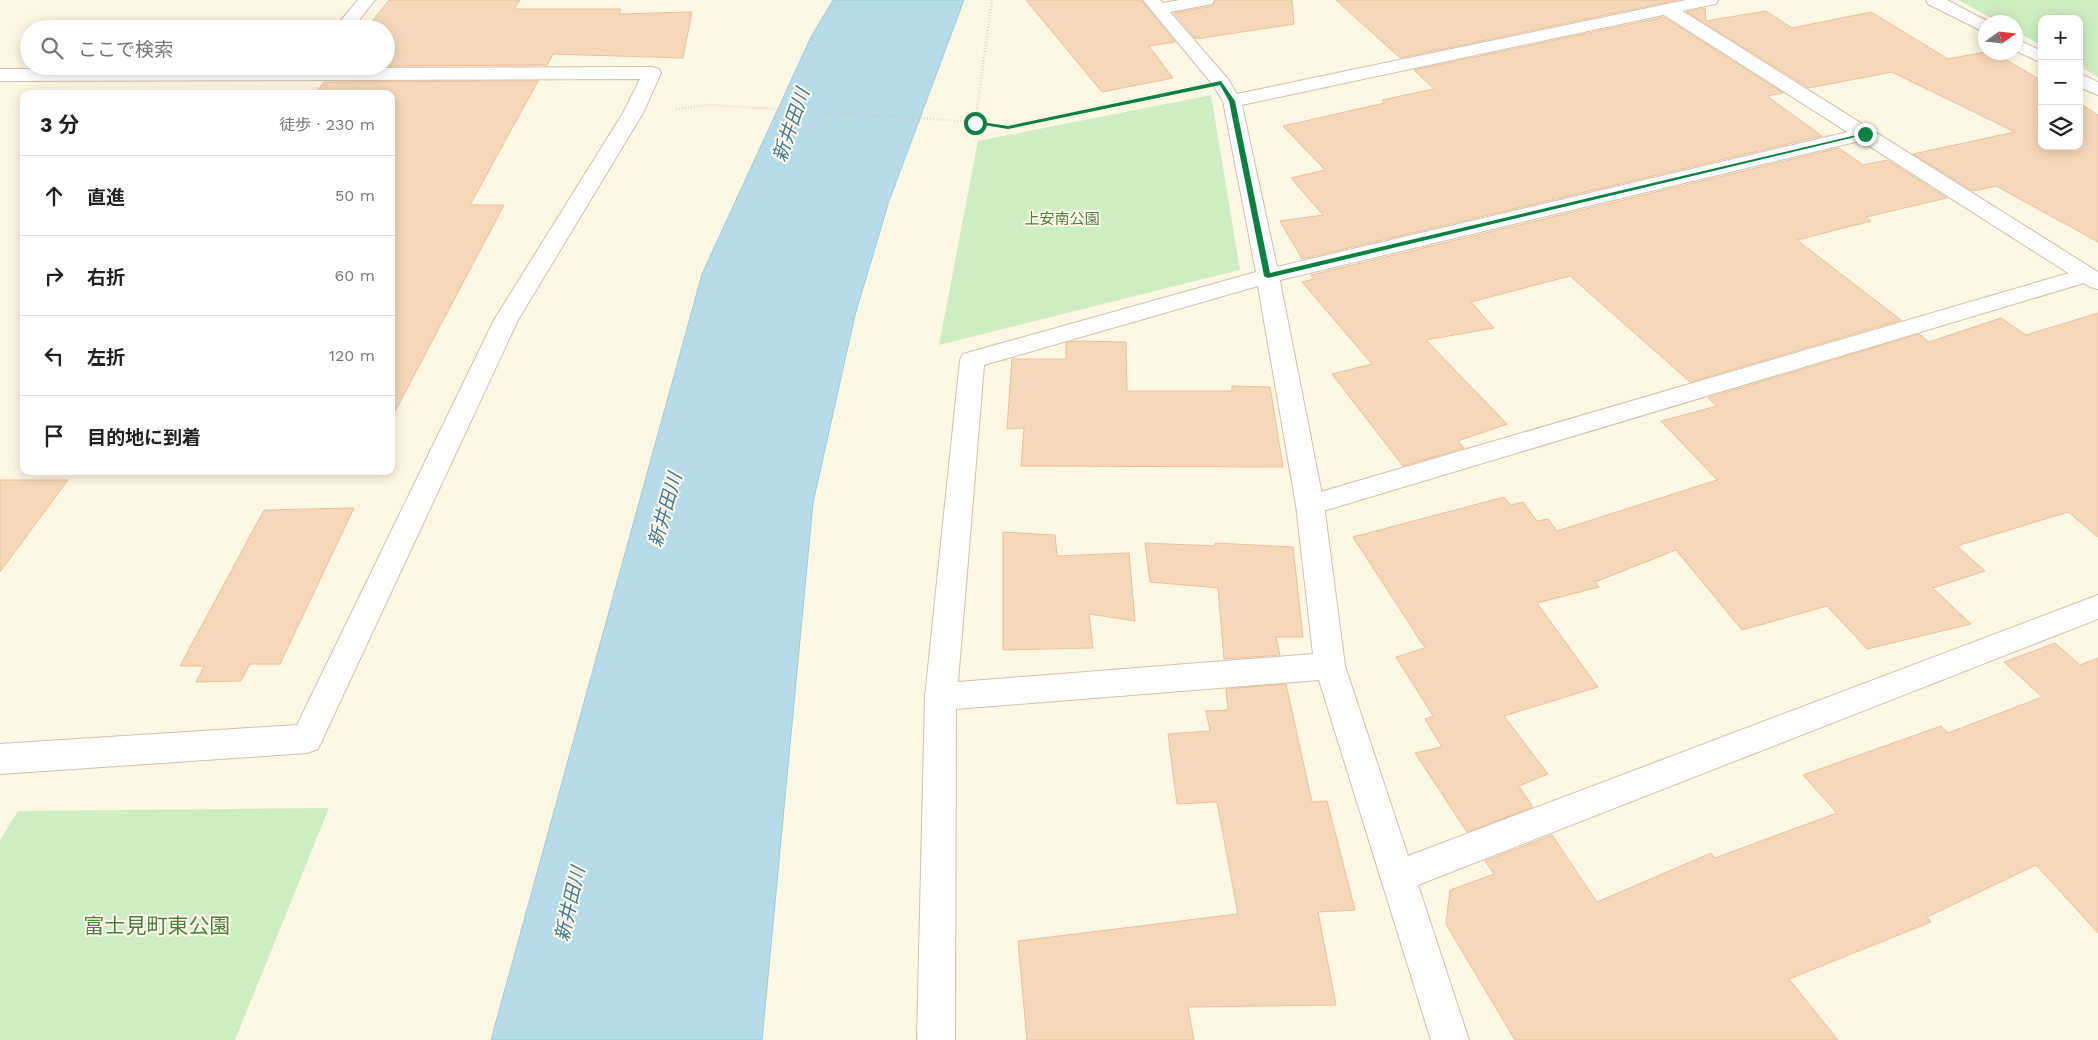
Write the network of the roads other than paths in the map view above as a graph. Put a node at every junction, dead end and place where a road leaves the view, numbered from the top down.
1 (367, 0) edge
2 (1206, 0) edge
3 (1710, 0) edge
4 (1934, 0) edge
5 (1155, 5) edge
6 (1667, 9) junction
7 (350, 20) edge
8 (1978, 24) edge
9 (2023, 48) edge
10 (2038, 56) edge
11 (395, 71) edge
12 (0, 75) edge
13 (20, 75) edge
14 (2083, 81) edge
15 (2098, 89) edge
16 (1232, 101) junction
17 (1865, 134) junction
18 (1268, 276) junction
19 (2092, 278) edge
20 (1310, 505) junction
21 (2098, 607) edge
22 (1330, 666) junction
23 (941, 697) junction
24 (1, 760) edge
25 (1399, 876) junction
26 (936, 1040) edge
27 (1450, 1040) edge

1 - 7 street
2 - 5 street
3 - 6 street
4 - 8 street
5 - 16 street
6 - 16 street
6 - 17 street
9 - 10 street
11 - 24 street
12 - 13 street
14 - 15 street
16 - 18 street
17 - 18 street
17 - 19 street
18 - 20 street
18 - 23 street
19 - 20 street
20 - 22 street
21 - 25 street
22 - 23 street
22 - 25 street
23 - 26 street
25 - 27 street

